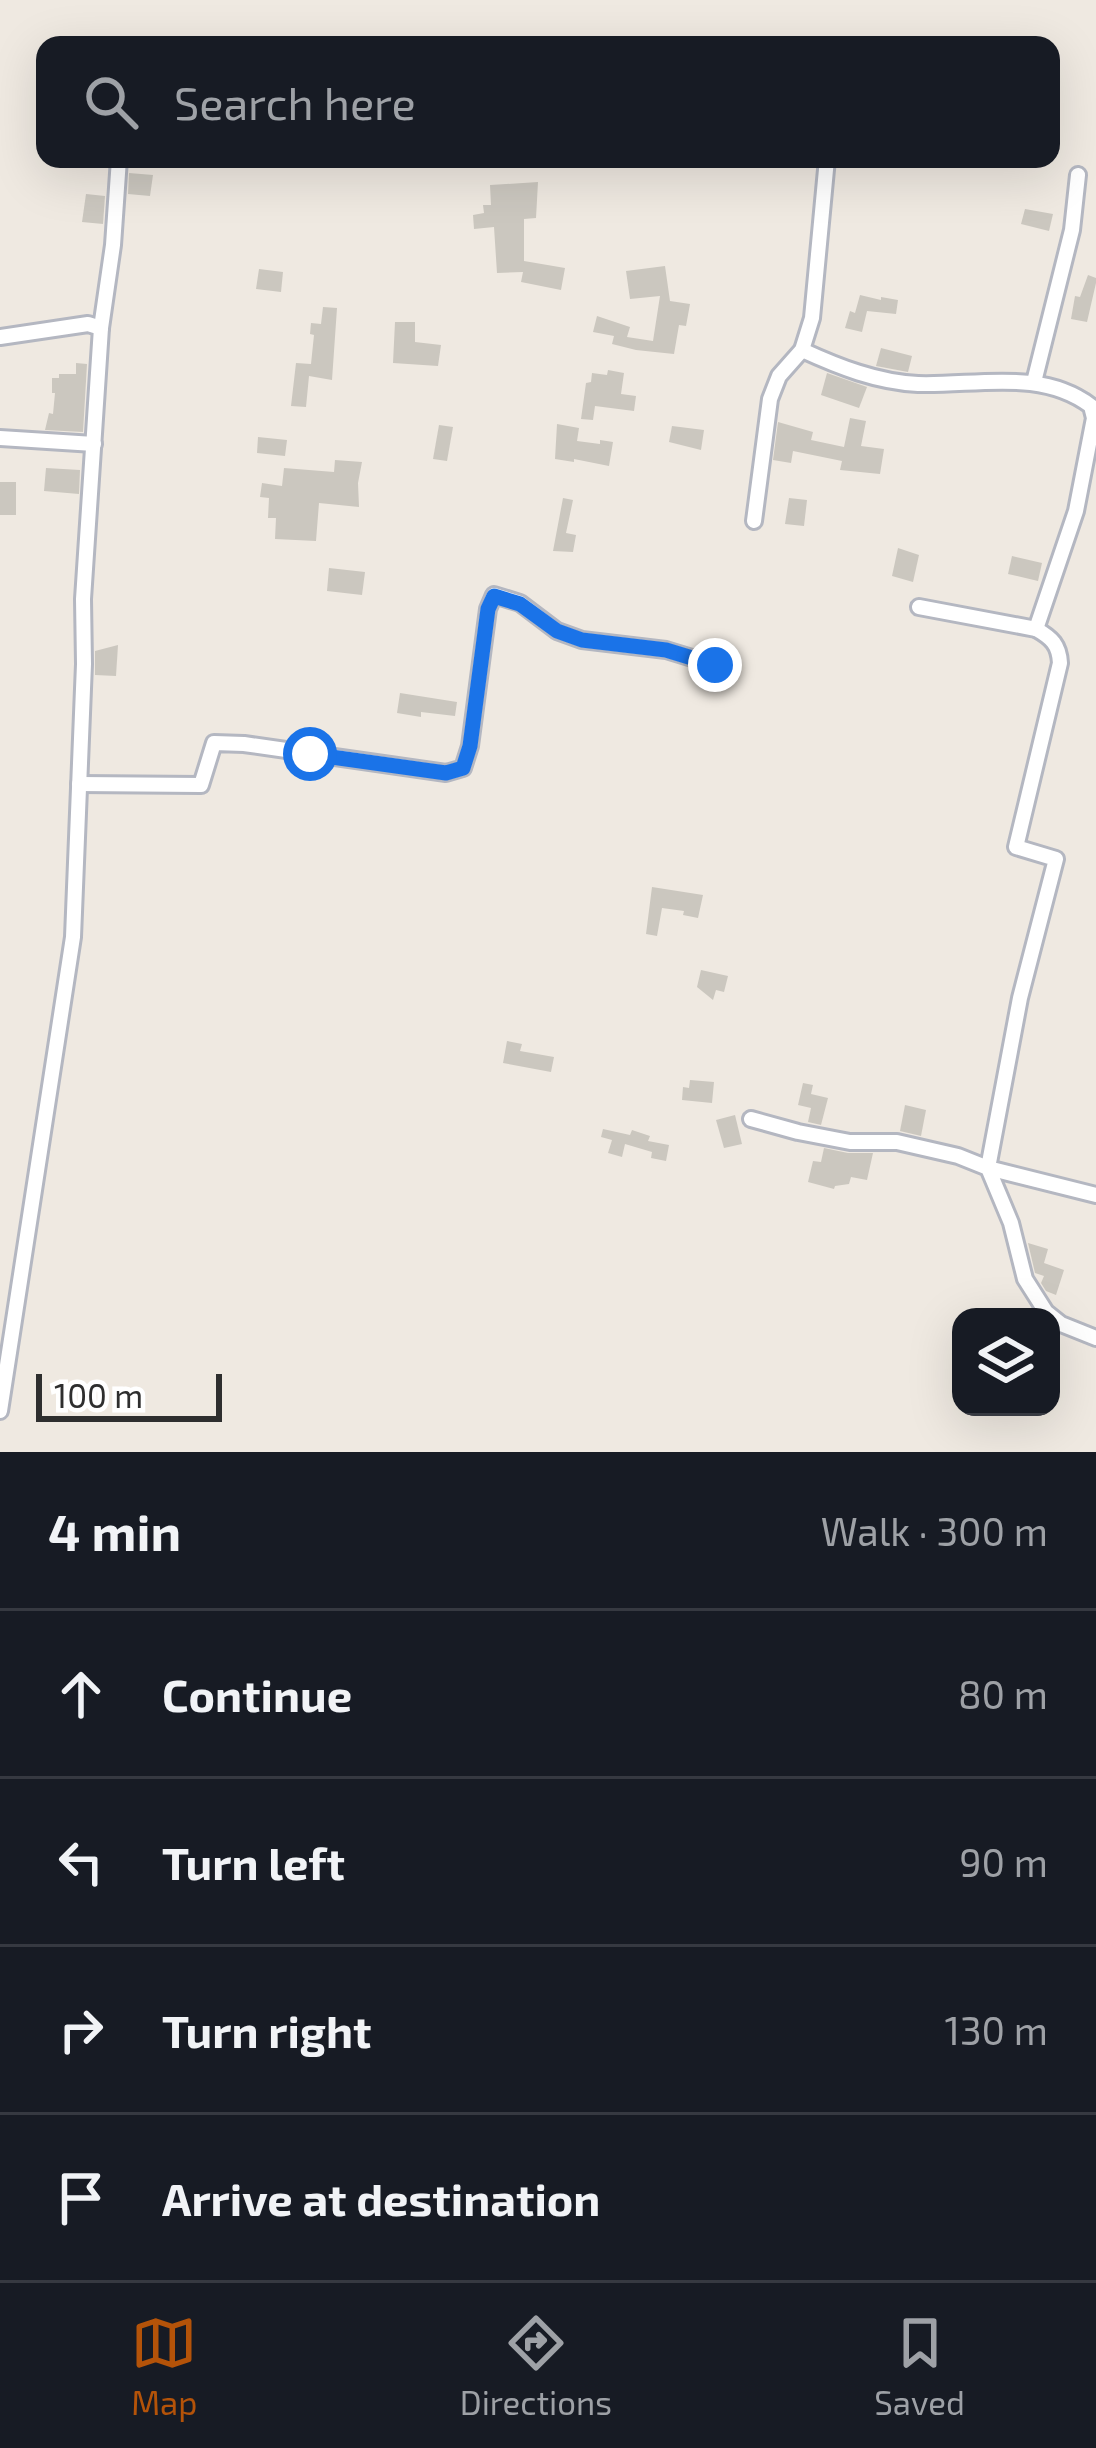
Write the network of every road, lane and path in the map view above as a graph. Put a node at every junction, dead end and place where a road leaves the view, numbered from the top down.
1 (118, 168) edge
2 (826, 168) edge
3 (1078, 175) dead end
4 (101, 328) junction
5 (0, 337) edge
6 (802, 350) junction
7 (1034, 382) junction
8 (0, 438) edge
9 (94, 444) junction
10 (1076, 511) junction
11 (1096, 519) edge
12 (754, 521) dead end
13 (919, 607) dead end
14 (1036, 629) junction
15 (715, 665) dead end
16 (79, 784) junction
17 (752, 1119) dead end
18 (988, 1168) junction
19 (1096, 1195) edge
20 (1096, 1338) edge
21 (0, 1412) edge

1 - 4 street
2 - 6 street
3 - 7 street
4 - 5 street
4 - 9 street
6 - 7 street
6 - 12 street
7 - 10 street
8 - 9 street
9 - 16 street
10 - 11 street
10 - 14 street
13 - 14 street
14 - 18 street
15 - 16 street
16 - 21 street
17 - 18 street
18 - 19 street
18 - 20 street

